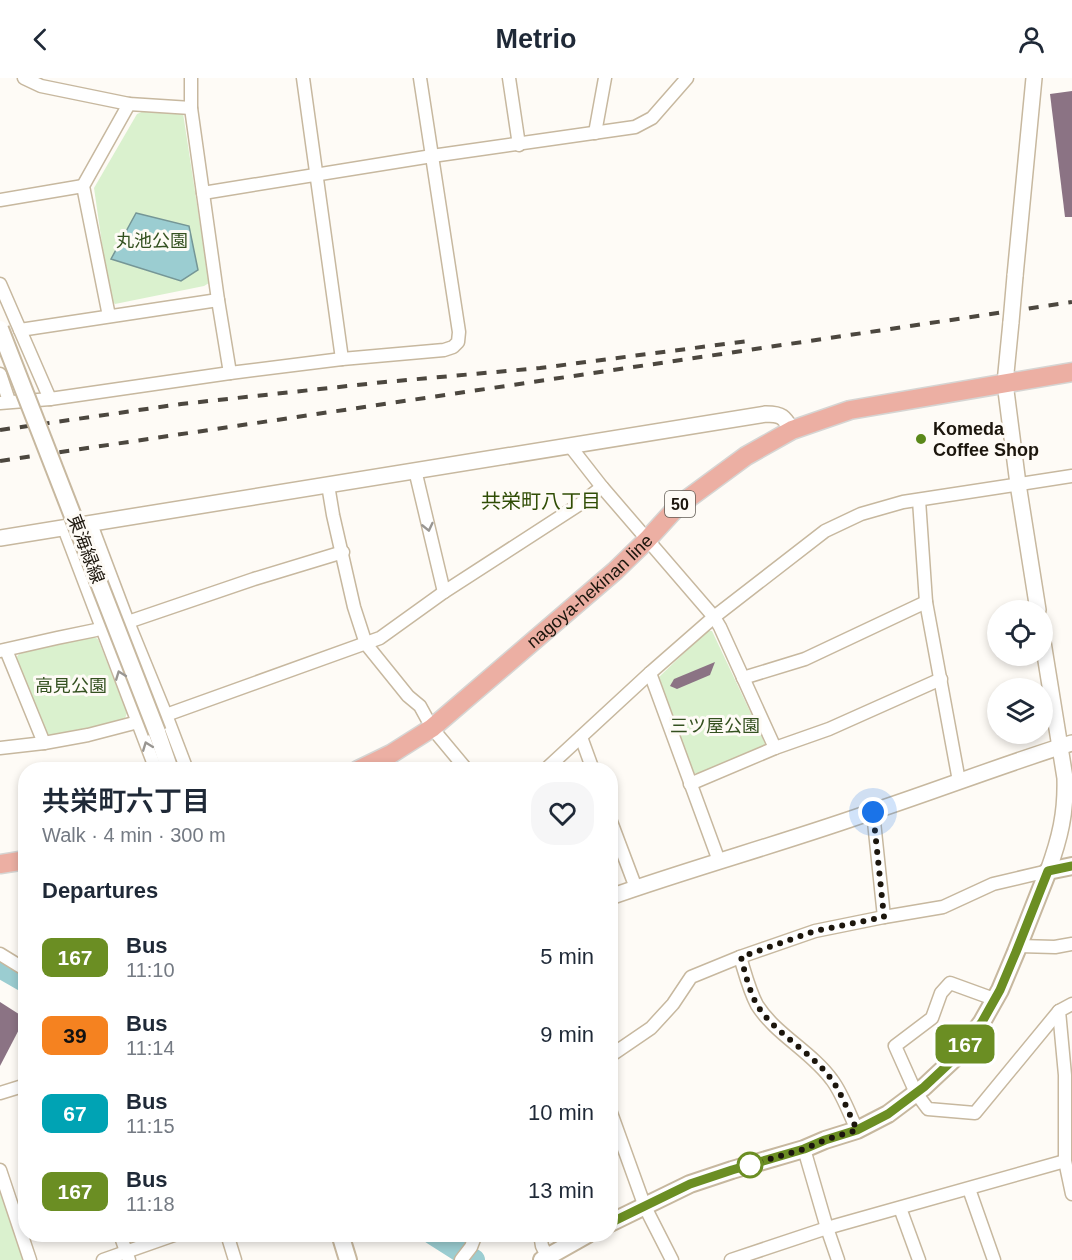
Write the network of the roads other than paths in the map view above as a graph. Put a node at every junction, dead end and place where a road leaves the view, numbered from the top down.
1 (24, 78) edge
2 (191, 78) edge
3 (303, 78) edge
4 (420, 78) edge
5 (509, 78) edge
6 (605, 78) edge
7 (687, 78) edge
8 (1034, 78) edge
9 (129, 104) junction
10 (191, 108) junction
11 (595, 133) junction
12 (519, 145) junction
13 (432, 156) junction
14 (315, 176) junction
15 (83, 186) junction
16 (203, 193) junction
17 (0, 200) edge
18 (0, 284) edge
19 (218, 300) junction
20 (109, 316) junction
21 (0, 329) edge
22 (20, 330) junction
23 (342, 359) junction
24 (1072, 372) edge
25 (230, 373) junction
26 (0, 374) edge
27 (1005, 383) junction
28 (50, 399) junction
29 (5, 402) edge
30 (792, 430) junction
31 (570, 446) junction
32 (415, 471) junction
33 (1072, 476) edge
34 (328, 484) junction
35 (1018, 484) junction
36 (602, 487) junction
37 (919, 500) junction
38 (91, 524) junction
39 (64, 528) junction
40 (0, 538) edge
41 (647, 540) junction
42 (343, 552) junction
43 (444, 592) junction
44 (1036, 600) edge
45 (926, 602) junction
46 (714, 617) junction
47 (128, 622) junction
48 (102, 629) junction
49 (366, 644) junction
50 (3, 651) edge
51 (1049, 666) edge
52 (650, 674) junction
53 (743, 678) junction
54 (941, 679) junction
55 (166, 715) junction
56 (138, 722) junction
57 (432, 728) junction
58 (581, 737) junction
59 (44, 743) junction
60 (1066, 745) edge
61 (0, 748) edge
62 (775, 748) junction
63 (153, 762) edge
64 (167, 762) edge
65 (183, 762) edge
66 (375, 762) edge
67 (460, 762) edge
68 (554, 762) edge
69 (589, 762) edge
70 (959, 781) junction
71 (690, 784) junction
72 (873, 812) junction
73 (618, 840) edge
74 (18, 861) edge
75 (719, 861) junction
76 (0, 864) edge
77 (1072, 866) edge
78 (1048, 871) junction
79 (636, 888) junction
80 (618, 894) edge
81 (884, 917) junction
82 (1072, 944) edge
83 (1019, 946) junction
84 (0, 954) edge
85 (741, 957) junction
86 (18, 965) edge
87 (994, 999) junction
88 (1072, 1004) edge
89 (1059, 1011) junction
90 (618, 1051) edge
91 (1068, 1075) edge
92 (18, 1088) edge
93 (916, 1093) junction
94 (0, 1094) edge
95 (857, 1130) junction
96 (618, 1132) edge
97 (804, 1149) junction
98 (1065, 1161) junction
99 (0, 1170) edge
100 (969, 1189) junction
101 (1072, 1194) edge
102 (645, 1207) junction
103 (900, 1208) junction
104 (618, 1219) edge
105 (18, 1224) edge
106 (827, 1228) junction
107 (24, 1242) edge
108 (159, 1242) edge
109 (229, 1242) edge
110 (342, 1242) edge
111 (470, 1242) edge
112 (542, 1242) edge
113 (575, 1242) edge
114 (128, 1256) edge
115 (746, 1257) edge
116 (546, 1259) edge
117 (30, 1260) edge
118 (103, 1260) edge
119 (235, 1260) edge
120 (348, 1260) edge
121 (461, 1260) edge
122 (672, 1260) edge
123 (731, 1260) edge
124 (838, 1260) edge
125 (919, 1260) edge
126 (994, 1260) edge

1 - 9 street
2 - 10 street
3 - 14 street
4 - 13 street
5 - 12 street
6 - 11 street
7 - 11 street
8 - 27 street, bridge
9 - 10 street
9 - 15 street
10 - 16 street
11 - 12 street
12 - 13 street
13 - 14 street
13 - 23 street
14 - 16 street
14 - 23 street
15 - 17 street
15 - 20 street
16 - 19 street
18 - 22 street
19 - 20 street
19 - 25 street
20 - 22 street
21 - 64 main road, 東海緑線, bridge
22 - 28 street
23 - 25 street
24 - 27 main road, nagoya-hekinan line / 50
25 - 28 street
26 - 29 street
27 - 30 main road, nagoya-hekinan line / 50
27 - 35 street
28 - 29 street
30 - 31 street
30 - 41 main road, nagoya-hekinan line / 50
31 - 32 street
31 - 36 street
32 - 34 street
32 -> 43 street
33 - 35 street
34 - 38 street
34 - 42 street
35 - 37 street
35 - 44 street
36 - 41 street
36 - 43 street
37 - 45 street
37 - 46 street
38 - 39 street
38 - 47 street
39 - 40 street
39 - 48 street
41 - 46 street
41 - 57 main road, nagoya-hekinan line / 50
42 - 47 street
42 - 49 street
43 - 49 street
45 - 53 street
45 - 54 street
46 - 52 street
46 - 53 street
47 - 48 street
47 - 55 street
48 - 50 street
56 -> 48 street
49 - 55 street
49 - 57 street
50 - 59 street
51 - 60 street
52 - 58 street
52 - 71 street
53 - 62 street
54 - 62 street
54 - 70 street
55 - 65 street
56 - 59 street
63 -> 56 street
57 - 66 main road, nagoya-hekinan line / 50
57 - 67 street
58 - 68 street
58 - 69 street
59 - 61 street
60 - 70 street
60 - 78 street
62 - 71 street
70 - 72 street
71 - 75 street
72 - 75 street
72 - 81 street
73 - 79 street
74 - 76 main road
75 - 79 street
77 - 78 main road
78 - 81 street
78 - 83 main road
79 - 80 street
81 - 85 street
82 - 83 street
83 - 87 main road
84 - 86 street
85 - 90 street
85 - 95 street
87 - 93 main road
87 - 93 street
88 - 89 street
89 - 91 street
89 - 93 street
91 - 98 street
92 - 94 street
93 - 95 main road
95 - 97 main road
96 - 102 street
97 - 102 main road
97 - 106 street
98 - 100 street
98 - 101 street
99 - 105 street
100 - 103 street
100 - 126 street
102 - 104 main road
102 - 122 street
103 - 106 street
103 - 125 street
106 - 115 street
106 - 124 street
107 - 117 street
108 - 114 street
109 - 119 street
110 - 120 main road
111 - 121 street
112 - 116 street
113 - 116 main road
114 - 118 street
115 - 123 street

